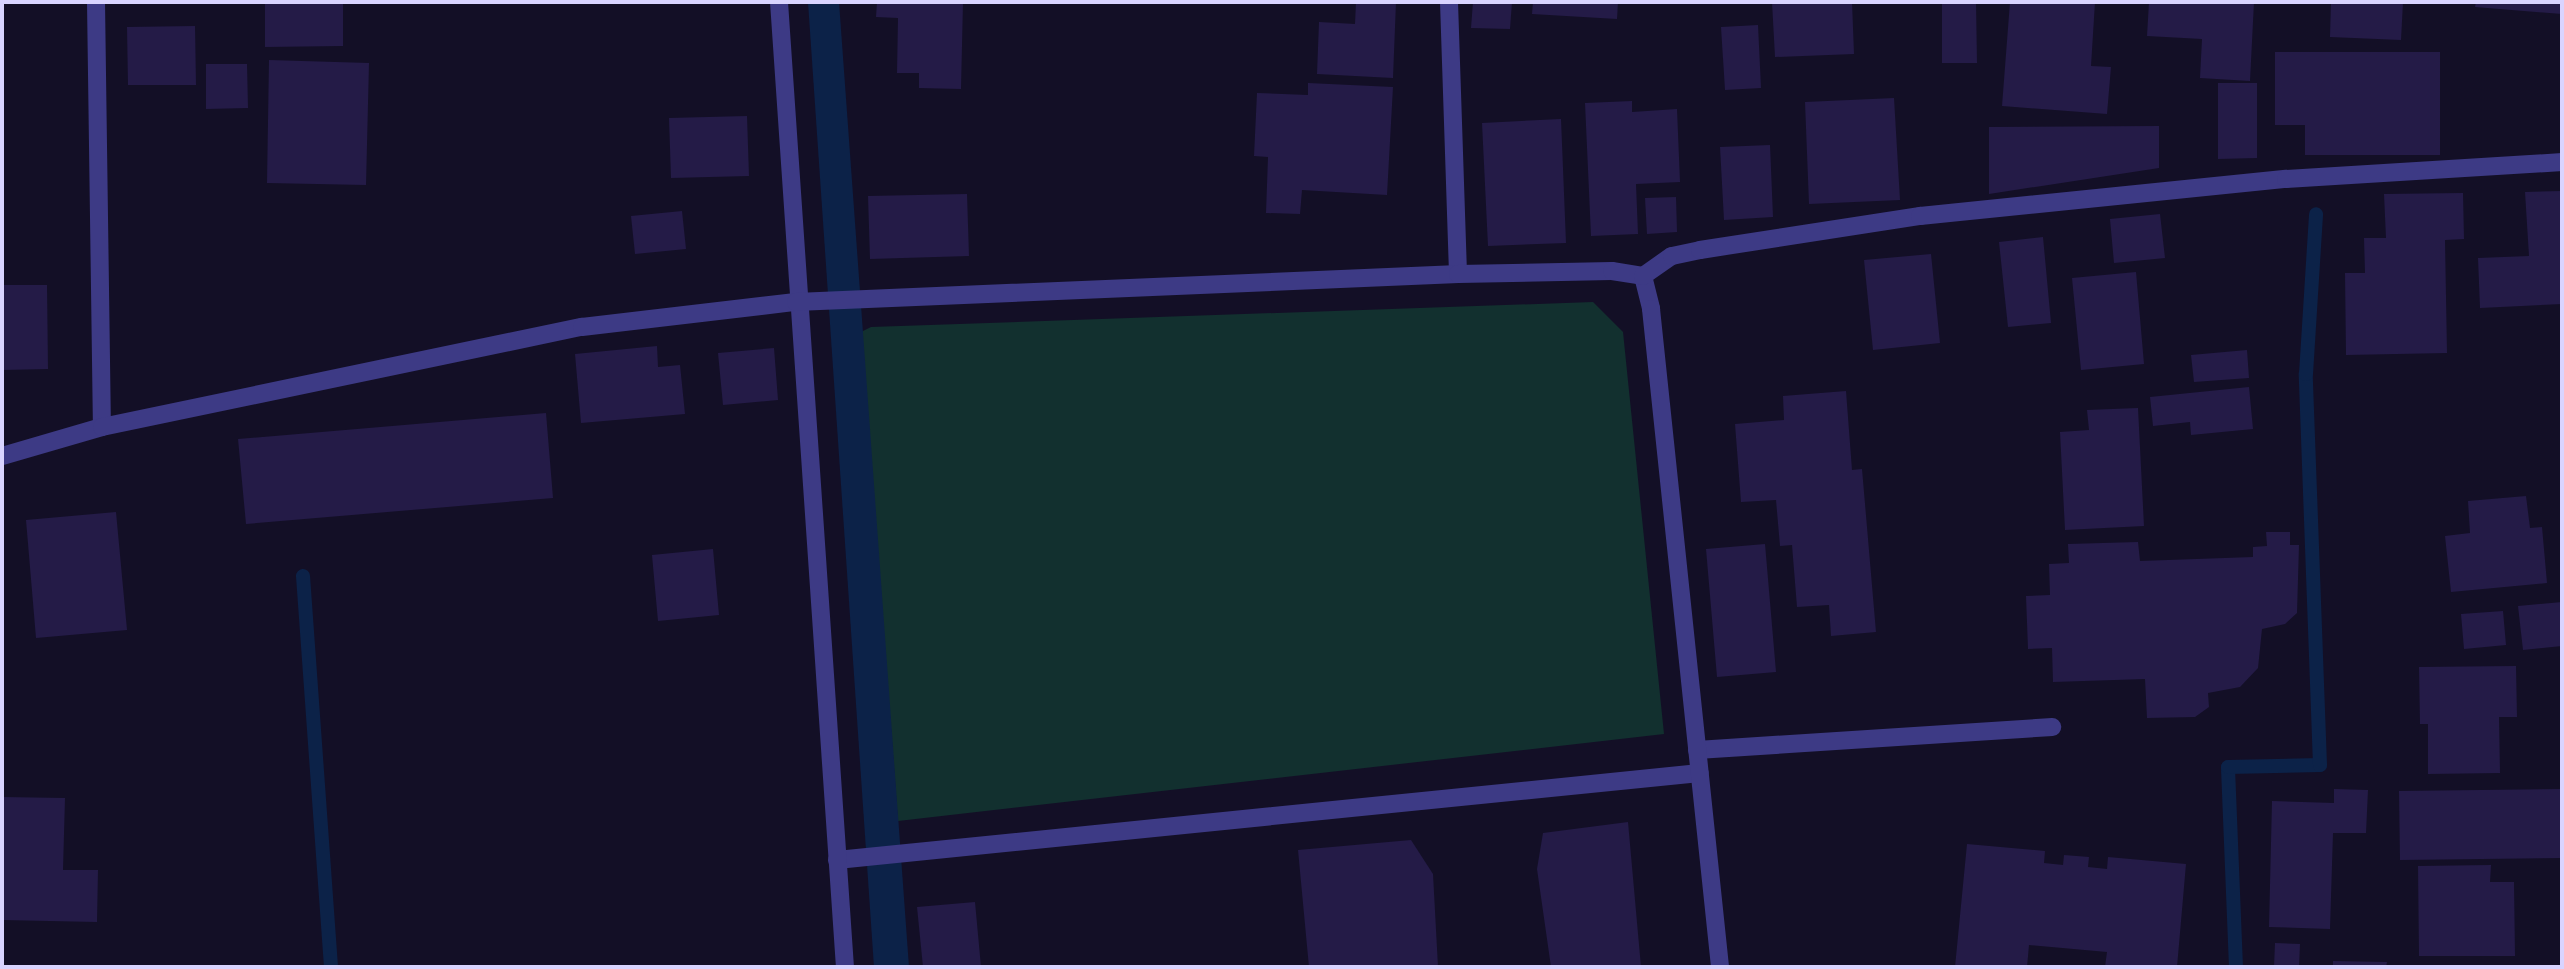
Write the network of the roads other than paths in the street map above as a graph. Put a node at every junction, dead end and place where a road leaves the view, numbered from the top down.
1 (96, 2) edge
2 (779, 2) edge
3 (1449, 2) edge
4 (2562, 162) edge
5 (1458, 274) junction
6 (1643, 276) junction
7 (796, 302) junction
8 (102, 427) junction
9 (2, 456) edge
10 (2052, 727) dead end
11 (1697, 750) junction
12 (1700, 773) junction
13 (846, 859) junction
14 (845, 967) edge
15 (1720, 967) edge

1 - 8 street
2 - 7 street
3 - 5 street
4 - 6 street
5 - 6 street
5 - 7 street
6 - 11 street
7 - 8 street
7 - 13 street
8 - 9 street
10 - 11 street
11 - 12 street
12 - 13 street
12 - 15 street
13 - 14 street

